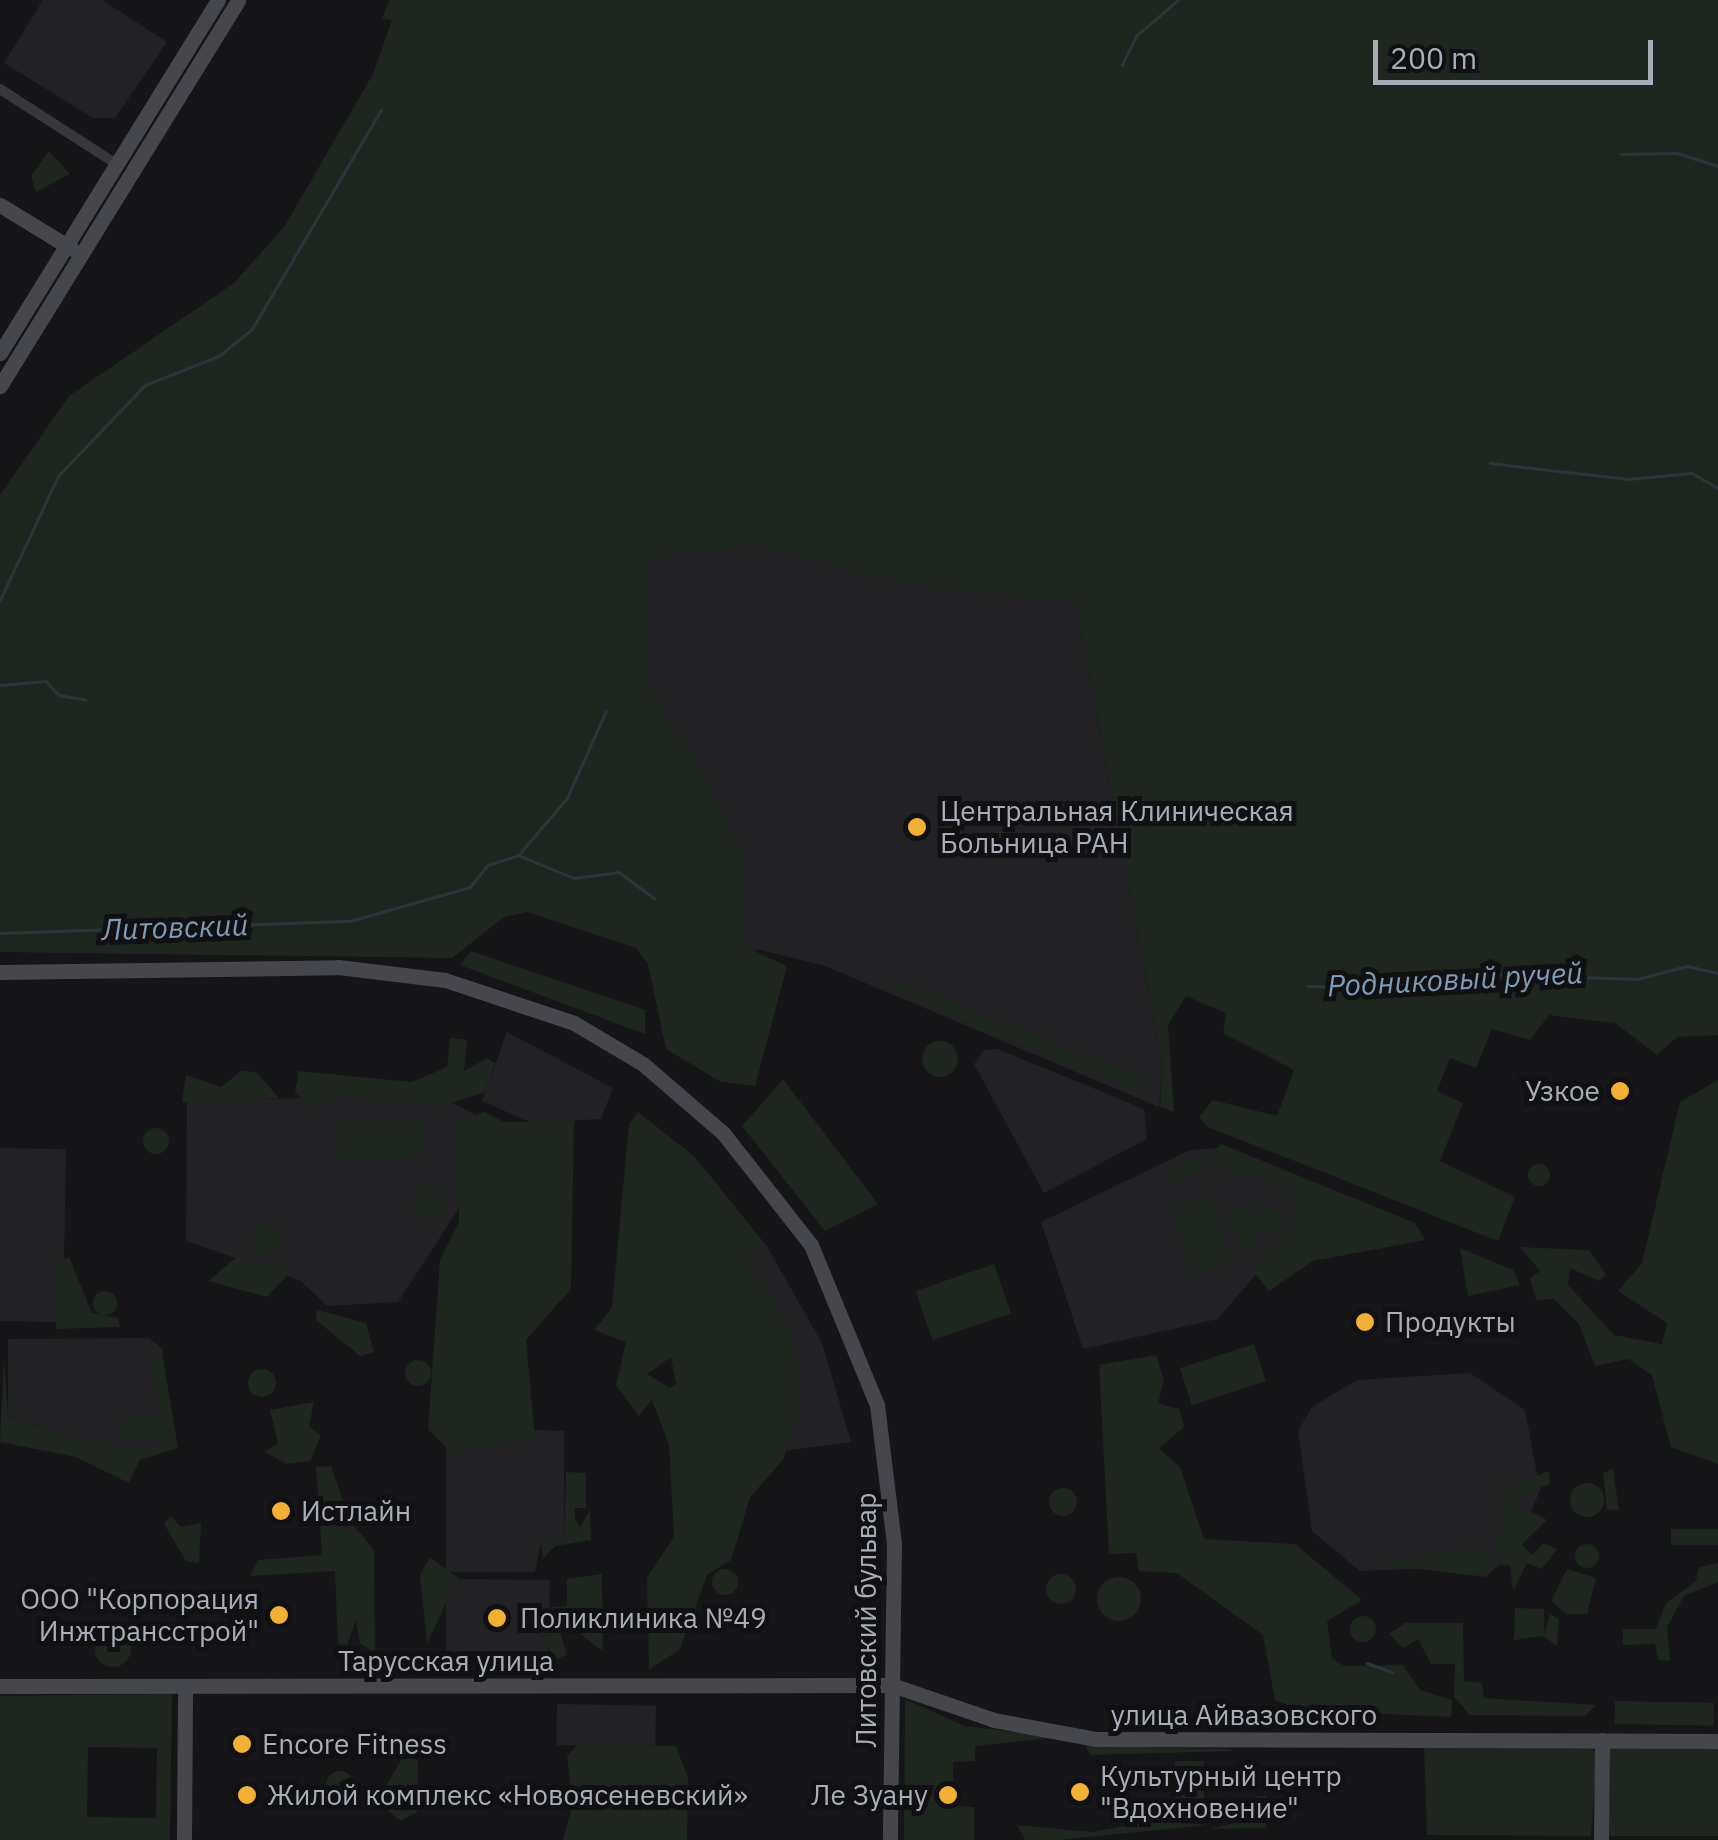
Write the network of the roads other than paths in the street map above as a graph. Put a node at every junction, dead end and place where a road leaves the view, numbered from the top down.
1 (218, 0) edge
2 (238, 0) edge
3 (0, 89) edge
4 (118, 166) junction
5 (0, 205) edge
6 (73, 250) junction
7 (0, 353) edge
8 (0, 386) edge
9 (0, 972) edge
10 (892, 1685) junction
11 (0, 1686) edge
12 (185, 1686) junction
13 (1602, 1740) junction
14 (1718, 1740) edge
15 (184, 1840) edge
16 (890, 1840) edge
17 (1601, 1840) edge

1 - 4 main road
2 - 6 main road
3 - 4 street
4 - 6 main road
5 - 6 main road
6 - 7 main road
6 - 8 main road
9 - 10 main road, Литовский бульвар
10 - 12 main road, Тарусская улица
10 - 13 main road, улица Айвазовского
10 - 16 main road, Литовский бульвар
11 - 12 main road, Тарусская улица
12 - 15 main road
13 - 14 main road, улица Айвазовского
13 - 17 main road

